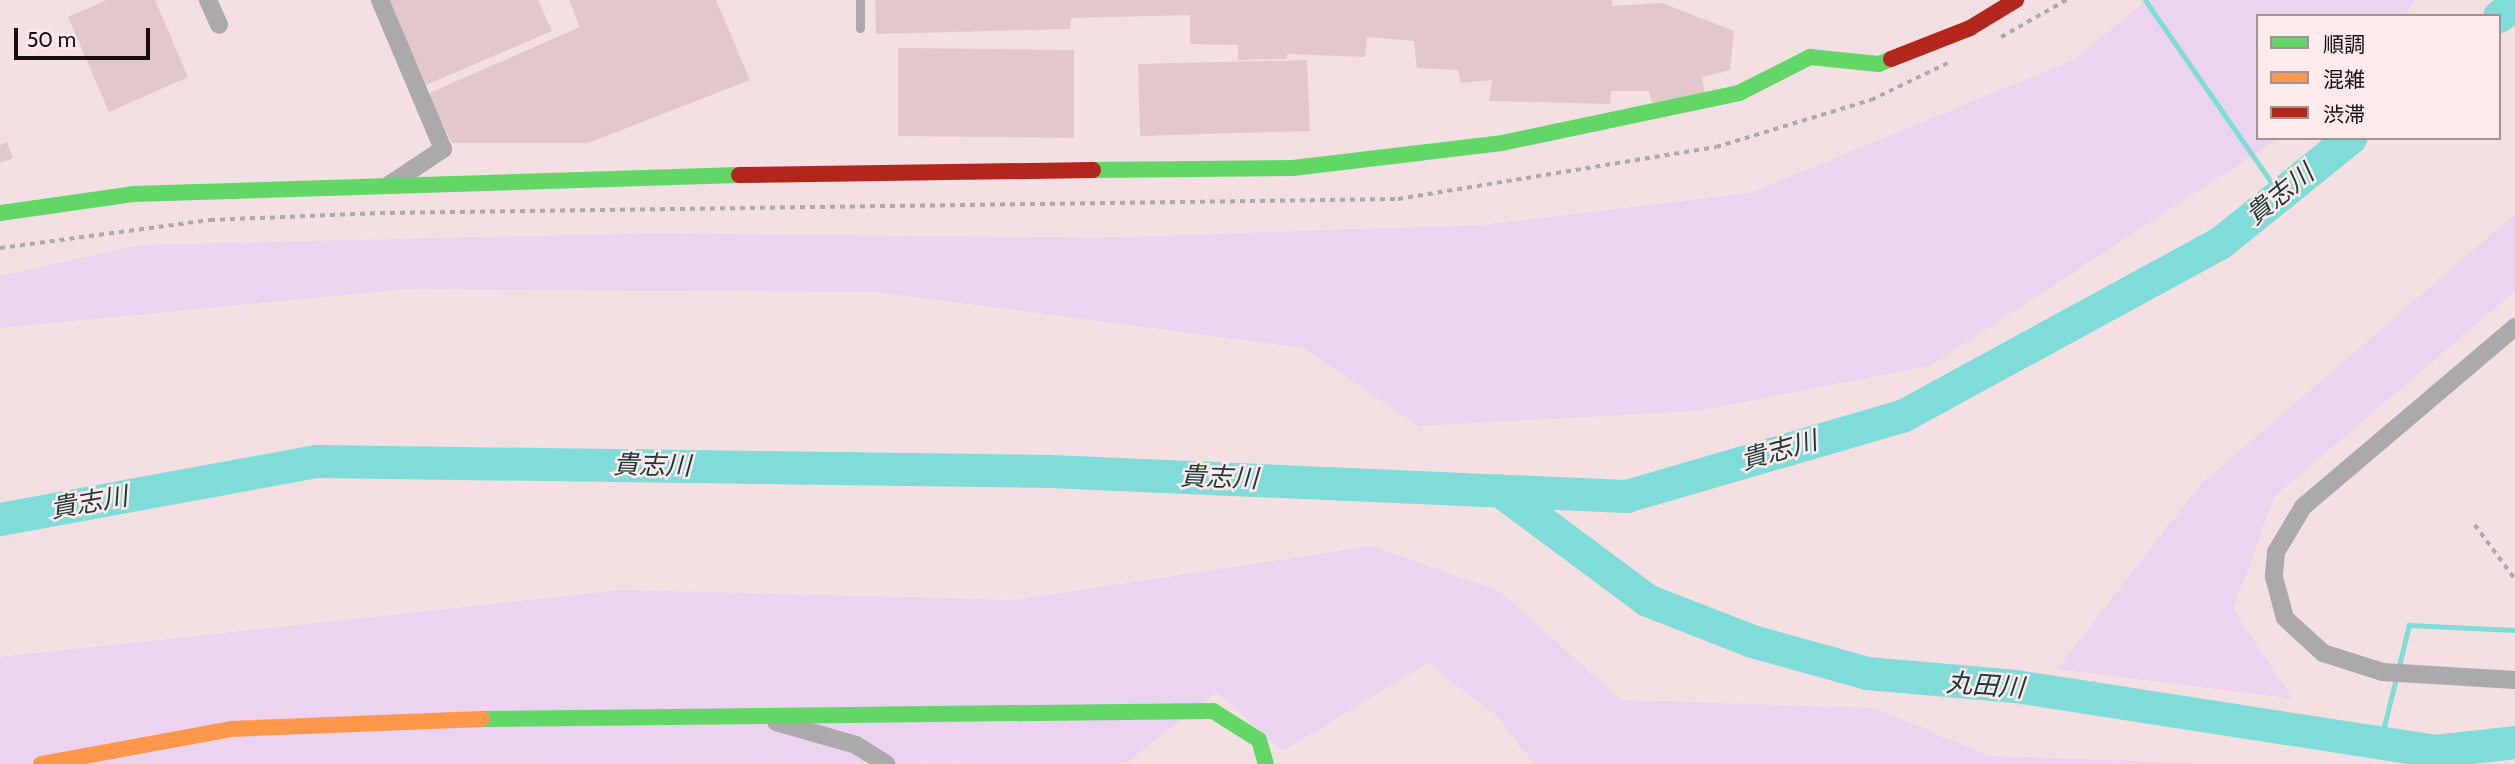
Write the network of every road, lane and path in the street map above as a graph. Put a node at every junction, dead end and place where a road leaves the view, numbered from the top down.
1 (208, 0) edge
2 (380, 0) edge
3 (860, 0) edge
4 (2016, 0) edge
5 (219, 25) dead end
6 (860, 28) dead end
7 (383, 189) junction
8 (0, 213) edge
9 (2515, 327) edge
10 (2474, 525) dead end
11 (2515, 579) edge
12 (2515, 680) edge
13 (767, 717) junction
14 (41, 764) edge
15 (887, 764) edge
16 (1266, 764) edge

1 - 5 street
2 - 7 street
3 - 6 lane
4 - 7 street
7 - 8 street
9 - 12 street
10 - 11 path
13 - 14 street
13 - 15 street
13 - 16 street

